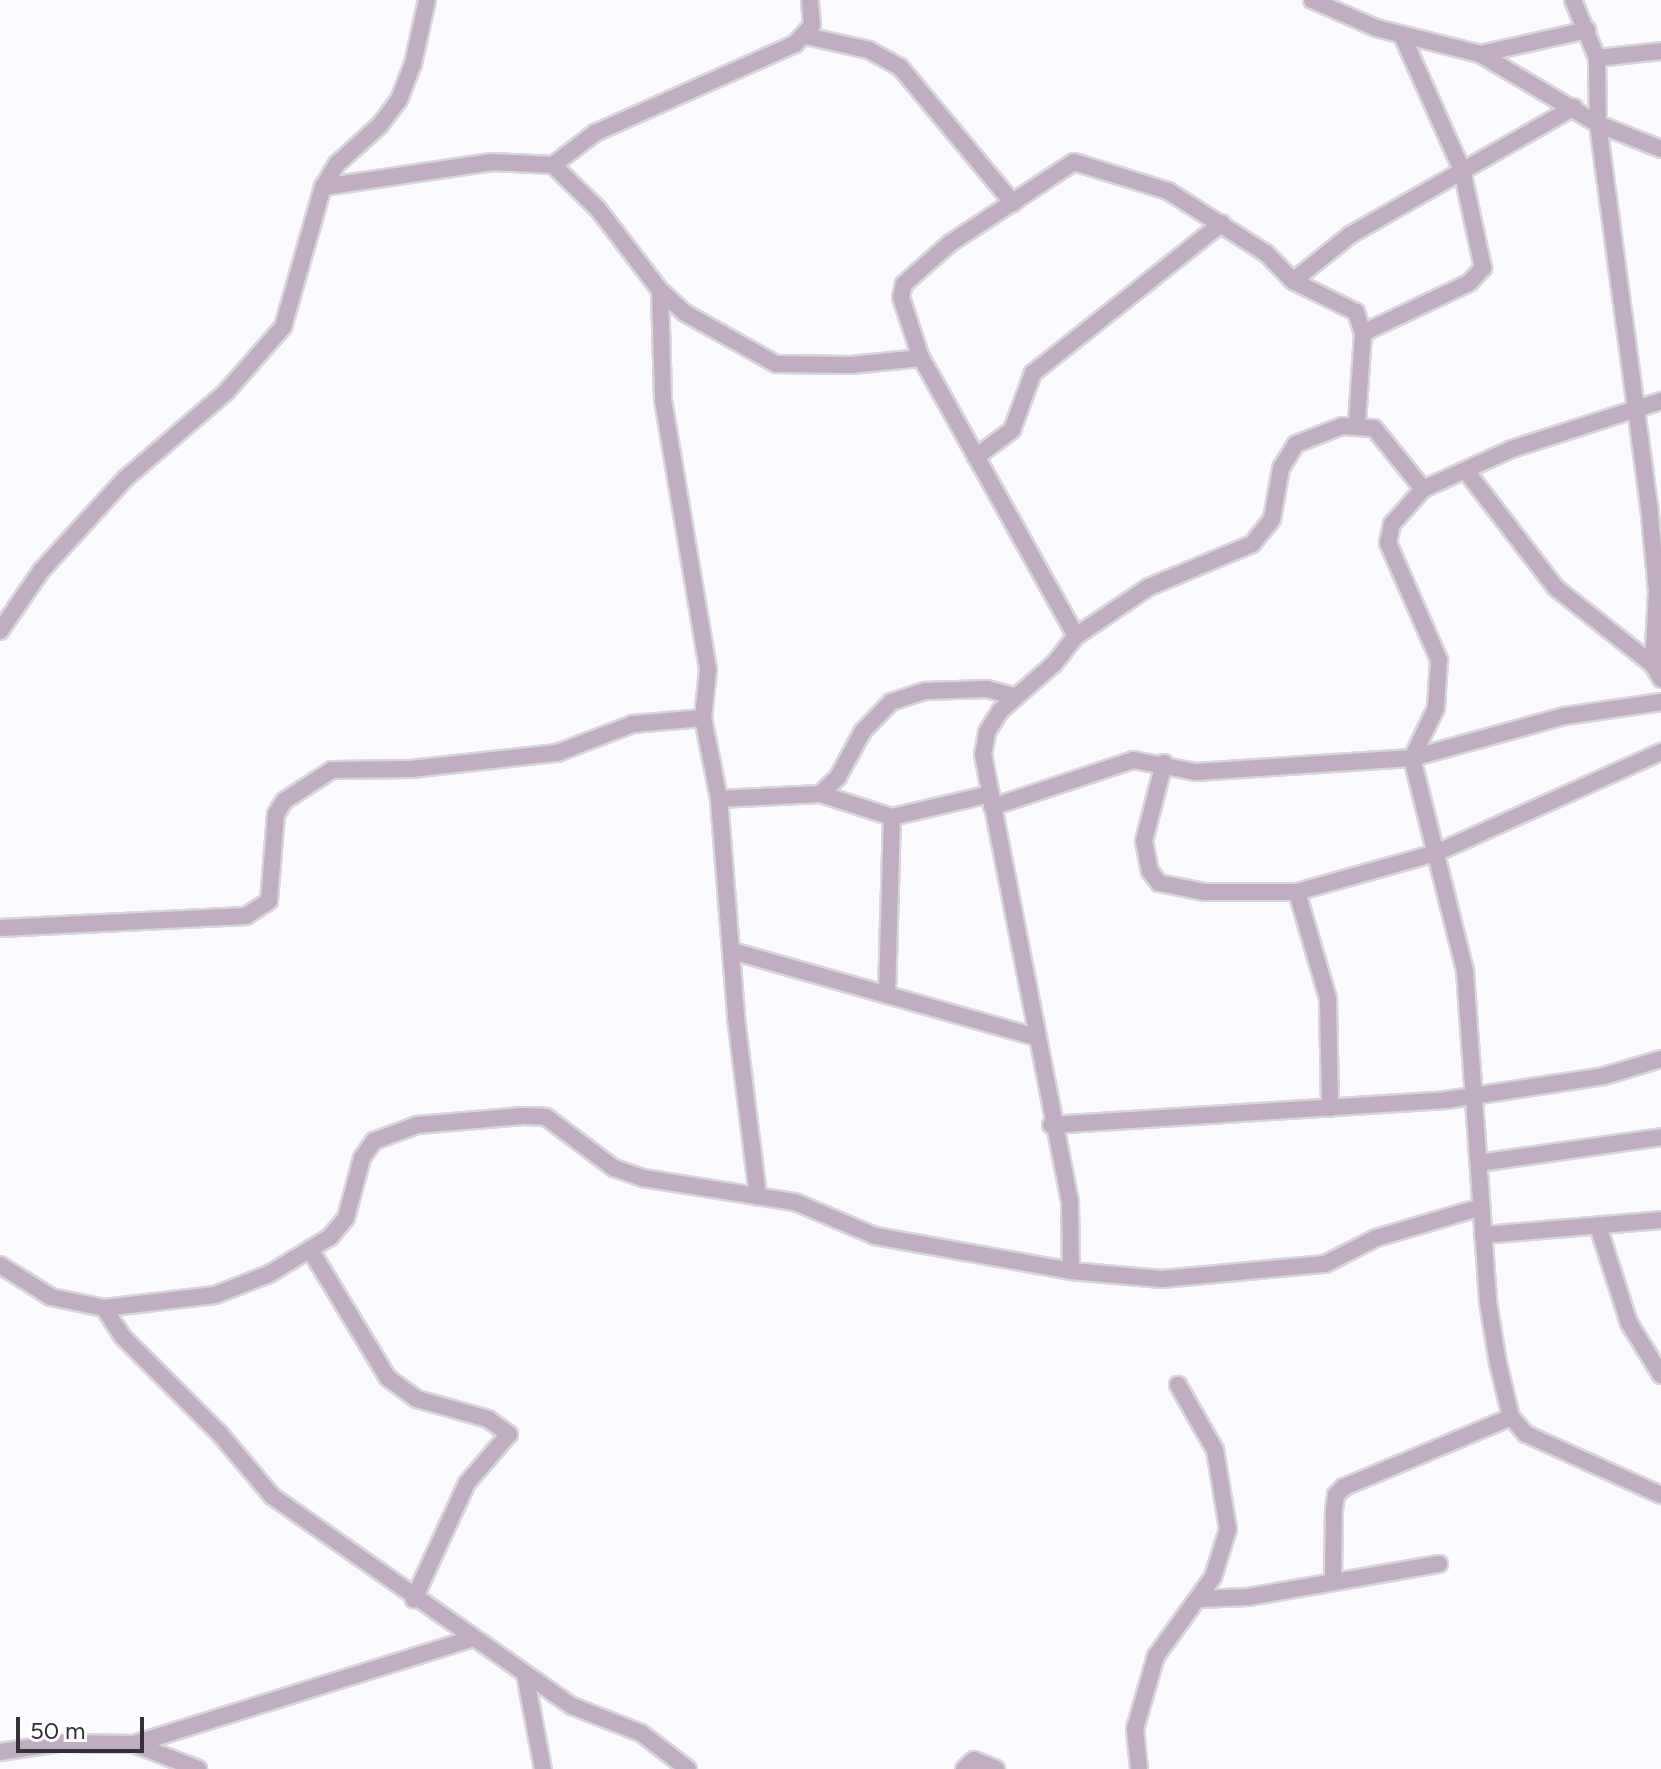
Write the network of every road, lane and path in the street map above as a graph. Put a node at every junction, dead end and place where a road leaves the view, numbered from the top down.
1 (427, 0) edge
2 (810, 0) edge
3 (1312, 0) edge
4 (1573, 0) edge
5 (1587, 30) junction
6 (1402, 35) junction
7 (806, 36) junction
8 (1661, 51) edge
9 (1480, 54) junction
10 (1597, 58) junction
11 (1574, 107) junction
12 (1598, 124) junction
13 (1661, 149) edge
14 (553, 165) junction
15 (1462, 170) junction
16 (323, 187) junction
17 (1013, 203) junction
18 (1222, 223) junction
19 (1293, 281) junction
20 (660, 290) junction
21 (1363, 333) junction
22 (921, 358) junction
23 (1661, 401) edge
24 (1632, 407) junction
25 (1357, 424) junction
26 (976, 457) junction
27 (1466, 471) junction
28 (1423, 489) junction
29 (1655, 504) edge
30 (0, 631) edge
31 (1076, 636) junction
32 (1657, 672) edge
33 (1016, 697) junction
34 (1661, 702) edge
35 (703, 718) junction
36 (1661, 752) edge
37 (1412, 758) junction
38 (1164, 763) junction
39 (820, 794) junction
40 (719, 799) junction
41 (991, 801) junction
42 (892, 817) junction
43 (1436, 853) junction
44 (1297, 892) junction
45 (0, 928) edge
46 (732, 951) junction
47 (887, 995) junction
48 (1035, 1037) junction
49 (1661, 1059) edge
50 (1475, 1094) junction
51 (1330, 1108) junction
52 (1051, 1125) junction
53 (1661, 1137) edge
54 (1479, 1163) junction
55 (758, 1197) junction
56 (1481, 1207) junction
57 (1661, 1220) edge
58 (1599, 1229) junction
59 (1483, 1235) junction
60 (311, 1251) junction
61 (0, 1265) edge
62 (1071, 1271) junction
63 (104, 1308) junction
64 (1661, 1375) edge
65 (1178, 1385) dead end
66 (1511, 1417) junction
67 (1661, 1495) edge
68 (1439, 1564) dead end
69 (1333, 1579) junction
70 (414, 1599) junction
71 (1199, 1599) junction
72 (472, 1639) junction
73 (525, 1674) junction
74 (134, 1744) junction
75 (0, 1752) edge
76 (0, 1763) edge
77 (3, 1769) edge
78 (198, 1769) edge
79 (543, 1769) edge
80 (688, 1769) edge
81 (964, 1769) edge
82 (996, 1769) edge
83 (1139, 1769) edge

1 - 16 street
2 - 7 street
3 - 6 street
4 - 5 street
5 - 9 street
5 - 10 street
6 - 9 street
6 - 15 street
7 - 14 street
7 - 17 street
8 - 10 street
9 - 11 street
10 - 12 street
11 - 12 street
11 - 15 street
12 - 13 street
12 - 24 street
14 - 16 street
14 - 20 street
15 - 19 street
15 - 21 street
16 - 30 street
17 - 18 street
17 - 22 street
18 - 19 street
18 - 26 street
19 - 21 street
20 - 22 street
20 - 35 street
21 - 25 street
22 - 26 street
23 - 24 street
24 - 27 street
24 - 29 street
25 - 28 street
25 - 31 street
26 - 31 street
27 - 28 street
27 - 32 street
28 - 37 street
29 - 32 street
31 - 33 street
33 - 39 street
33 - 41 street
34 - 37 street
35 - 40 street
35 - 45 street
36 - 43 street
37 - 38 street
37 - 43 street
38 - 41 street
38 - 44 street
39 - 40 street
39 - 42 street
40 - 46 street
41 - 42 street
41 - 48 street
42 - 47 street
43 - 44 street
43 - 50 street
44 - 51 street
46 - 47 street
46 - 55 street
47 - 48 street
48 - 52 street
49 - 50 street
50 - 51 street
50 - 54 street
51 - 52 street
52 - 62 street
53 - 54 street
54 - 56 street
55 - 60 street
55 - 62 street
56 - 59 street
56 - 62 street
57 - 58 street
58 - 59 street
58 - 64 street
59 - 66 street
60 - 63 street
60 - 70 street
61 - 63 street
63 - 70 street
65 - 71 street
66 - 67 street
66 - 69 street
68 - 69 street
69 - 71 street
70 - 72 street
71 - 83 street
72 - 73 street
72 - 74 street
73 - 79 street
73 - 80 street
74 - 75 street
74 - 78 street
76 - 77 street
81 - 82 street

